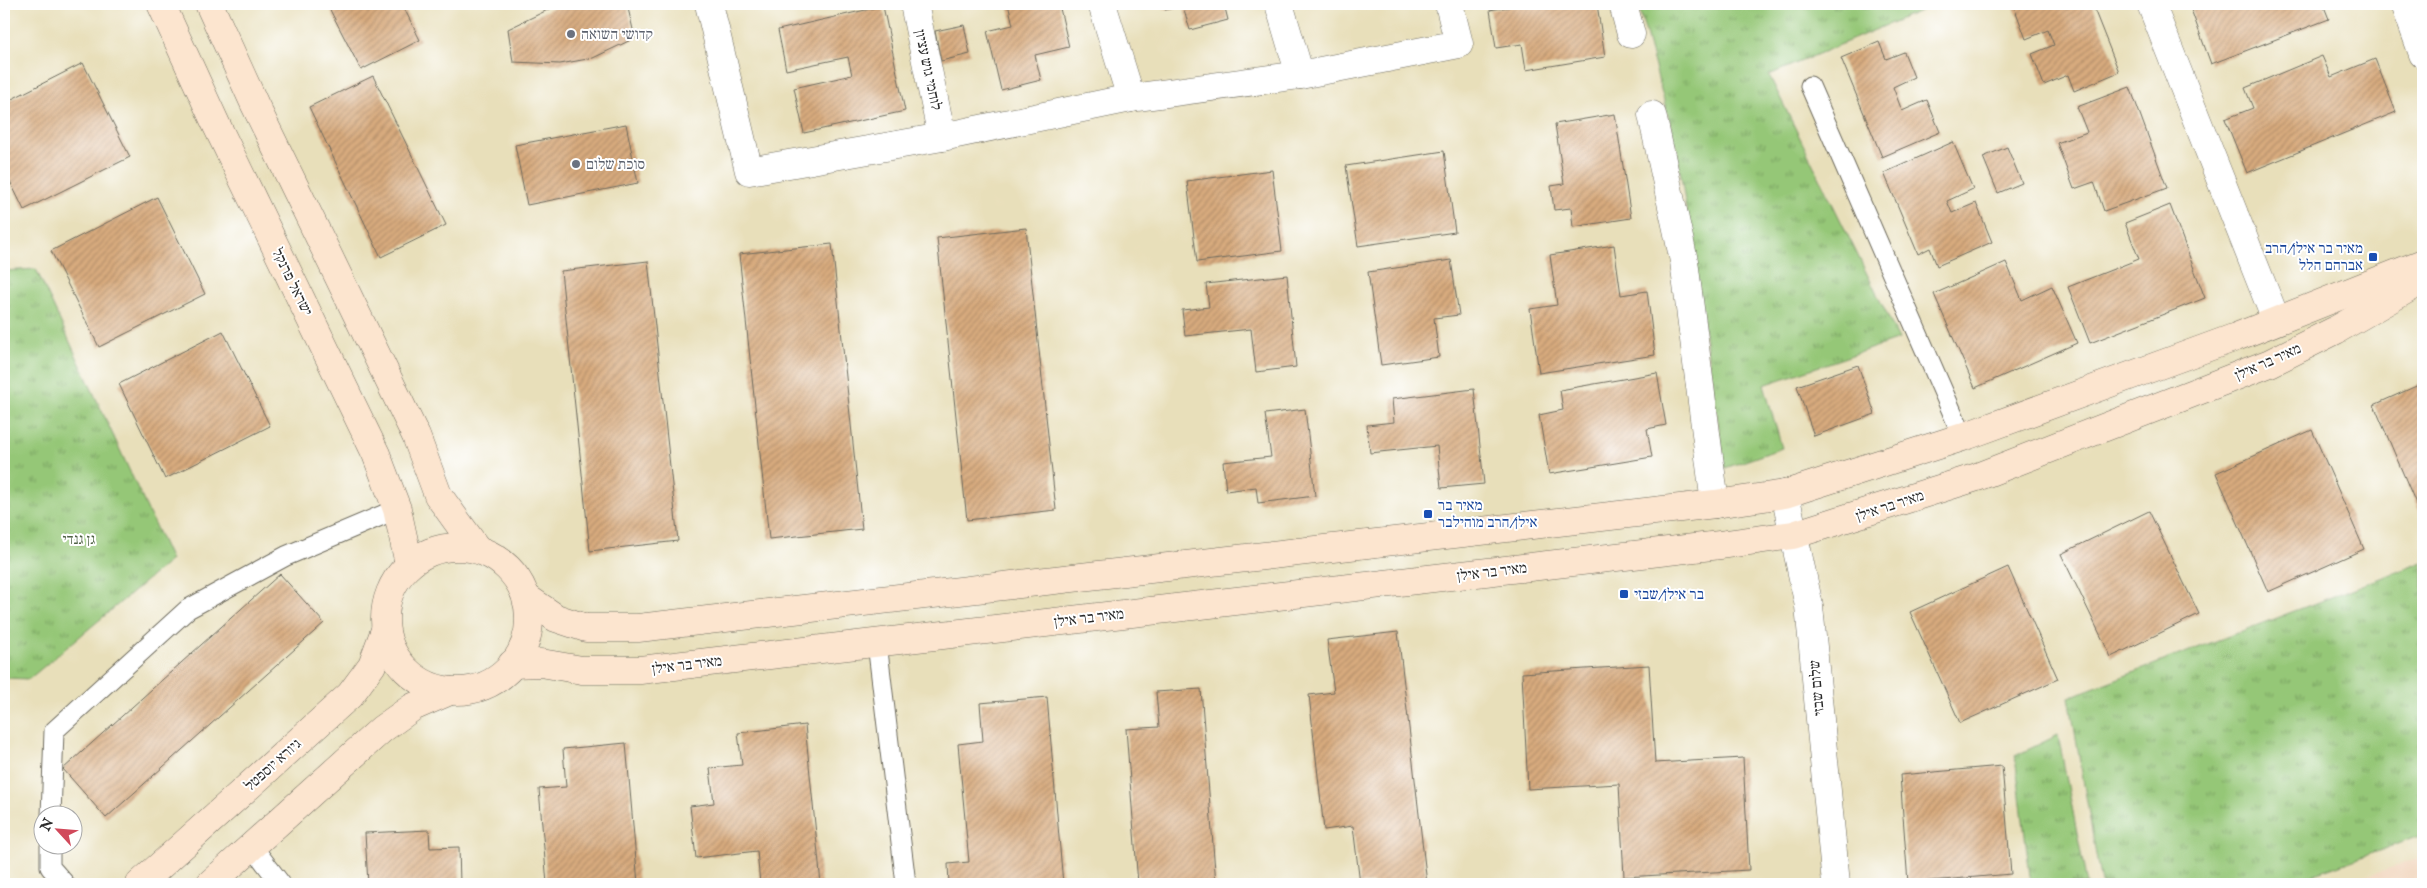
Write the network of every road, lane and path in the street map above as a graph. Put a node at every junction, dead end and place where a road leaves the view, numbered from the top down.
1 (161, 4) edge
2 (209, 4) edge
3 (709, 4) edge
4 (914, 4) edge
5 (1102, 4) edge
6 (1279, 4) edge
7 (1449, 4) edge
8 (1623, 4) edge
9 (2150, 4) edge
10 (2405, 4) edge
11 (1630, 34) dead end
12 (2423, 54) edge
13 (1300, 75) junction
14 (1810, 86) dead end
15 (1131, 98) junction
16 (1652, 115) dead end
17 (942, 136) junction
18 (2423, 263) edge
19 (2423, 280) edge
20 (2276, 320) junction
21 (1963, 437) junction
22 (1785, 494) junction
23 (1715, 504) junction
24 (397, 509) junction
25 (1793, 535) junction
26 (477, 549) junction
27 (409, 564) junction
28 (526, 598) junction
29 (385, 630) junction
30 (877, 643) junction
31 (512, 664) junction
32 (450, 691) junction
33 (51, 806) edge
34 (252, 846) junction
35 (50, 856) edge
36 (65, 884) edge
37 (140, 884) edge
38 (210, 884) edge
39 (281, 884) edge
40 (906, 884) edge
41 (1836, 884) edge

1 - 24 street, ישראל פרנקל
2 - 26 street
3 - 17 street
4 - 17 street, לוחמי גוש עציון
5 - 15 street
6 - 13 street
7 - 13 street
8 - 11 street
9 - 20 street
10 - 12 street
13 - 15 street
14 - 21 lane
15 - 17 street
16 - 23 street
18 - 20 street
19 - 25 street, מאיר בר אילן
20 - 21 street
21 - 22 street
22 - 23 street
22 - 25 street, שלום שבזי
23 - 28 street
24 - 27 street, ישראל פרנקל
24 - 33 lane
25 - 30 street, מאיר בר אילן
25 - 41 street, שלום שבזי
26 - 27 street
26 - 28 street
27 - 29 street
28 - 31 street
29 - 32 street
29 - 37 street, גיורא יוספטל
30 - 31 street, מאיר בר אילן
30 - 40 lane
31 - 32 street
32 - 34 street
34 - 38 street
34 - 39 lane
35 - 36 lane

